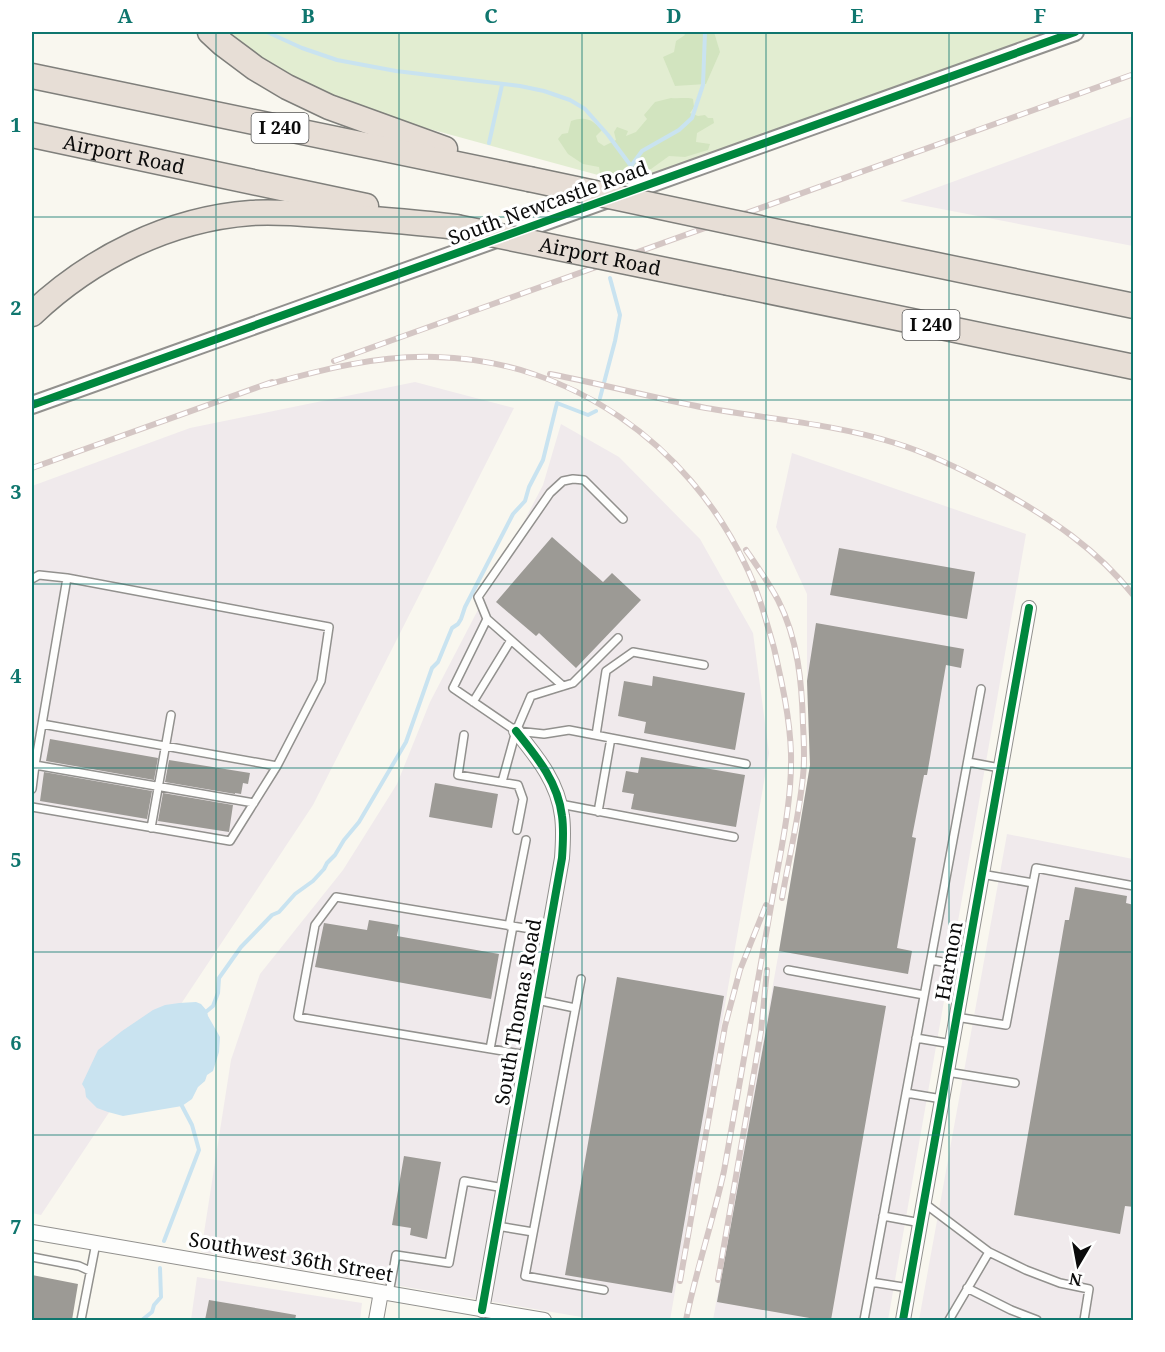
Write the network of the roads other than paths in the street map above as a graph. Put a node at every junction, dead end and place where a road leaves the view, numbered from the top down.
1 (210, 32) edge
2 (1075, 32) edge
3 (32, 76) edge
4 (32, 135) edge
5 (529, 179) junction
6 (410, 218) junction
7 (1134, 306) edge
8 (32, 314) edge
9 (1134, 367) edge
10 (32, 405) edge
11 (624, 519) dead end
12 (67, 578) junction
13 (32, 579) edge
14 (1029, 608) dead end
15 (487, 619) junction
16 (618, 638) dead end
17 (511, 640) junction
18 (704, 664) dead end
19 (563, 686) junction
20 (981, 689) dead end
21 (473, 702) junction
22 (171, 715) dead end
23 (42, 724) junction
24 (516, 731) junction
25 (464, 735) dead end
26 (596, 735) junction
27 (611, 738) junction
28 (166, 747) junction
29 (968, 762) junction
30 (33, 764) edge
31 (746, 764) dead end
32 (277, 766) junction
33 (1000, 768) junction
34 (502, 782) junction
35 (159, 786) junction
36 (32, 789) edge
37 (254, 803) junction
38 (560, 804) junction
39 (32, 807) edge
40 (598, 812) junction
41 (151, 828) junction
42 (517, 830) dead end
43 (734, 837) dead end
44 (526, 840) dead end
45 (981, 874) junction
46 (1033, 883) junction
47 (1134, 886) edge
48 (511, 926) junction
49 (549, 932) junction
50 (931, 960) junction
51 (966, 966) junction
52 (788, 970) dead end
53 (581, 979) dead end
54 (924, 995) junction
55 (537, 1000) junction
56 (575, 1008) junction
57 (956, 1017) junction
58 (916, 1038) junction
59 (952, 1044) junction
60 (490, 1049) junction
61 (527, 1055) junction
62 (947, 1072) junction
63 (1015, 1083) dead end
64 (906, 1093) junction
65 (942, 1099) junction
66 (504, 1188) junction
67 (924, 1203) junction
68 (883, 1216) junction
69 (921, 1223) junction
70 (497, 1226) junction
71 (32, 1232) edge
72 (533, 1232) junction
73 (96, 1243) junction
74 (989, 1252) junction
75 (32, 1257) edge
76 (90, 1270) junction
77 (871, 1282) junction
78 (909, 1288) junction
79 (967, 1288) junction
80 (604, 1290) dead end
81 (385, 1293) junction
82 (482, 1310) junction
83 (81, 1320) edge
84 (376, 1320) edge
85 (544, 1320) edge
86 (864, 1320) edge
87 (903, 1320) edge
88 (949, 1320) edge
89 (1037, 1320) edge
90 (1084, 1320) edge

1 - 5 highway
2 - 10 street, South Newcastle Road
3 - 5 highway, I 240
4 - 6 highway, Airport Road / I 240
5 - 7 highway, I 240, bridge
6 - 8 highway
6 - 9 highway, Airport Road / I 240, bridge
11 - 15 lane
12 - 13 lane
12 - 23 lane
12 - 32 lane
14 - 33 street, Harmon
15 - 17 lane
15 - 21 lane
16 - 19 lane
17 - 19 lane
17 - 21 lane
18 - 26 lane
19 - 24 lane
20 - 29 lane
21 - 24 lane
22 - 28 lane
23 - 28 lane
23 - 30 lane
24 - 26 lane
24 - 34 lane
24 - 38 street, South Thomas Road
25 - 34 lane
26 - 27 lane
27 - 31 lane
27 - 40 lane
28 - 32 lane
28 - 35 lane
29 - 33 lane
29 - 50 lane
30 - 35 lane
30 - 36 lane
32 - 37 lane
33 - 45 street, Harmon
34 - 42 lane
35 - 37 lane
35 - 41 lane
37 - 41 lane
38 - 40 lane
38 - 49 street, South Thomas Road
39 - 41 lane
40 - 43 lane
44 - 48 lane
45 - 46 lane
45 - 51 street, Harmon
46 - 47 lane
46 - 57 lane
48 - 49 lane
48 - 60 lane
48 - 60 lane
49 - 55 street, South Thomas Road
50 - 51 lane
50 - 54 lane
51 - 57 street, Harmon
52 - 54 lane
53 - 56 lane
54 - 58 lane
55 - 56 lane
55 - 61 street, South Thomas Road
56 - 72 lane
57 - 59 street, Harmon
58 - 59 lane
58 - 64 lane
59 - 62 street, Harmon
60 - 61 lane
61 - 66 street, South Thomas Road
62 - 63 lane
62 - 65 street, Harmon
64 - 65 lane
64 - 68 lane
65 - 67 street, Harmon
66 - 70 street, South Thomas Road
66 - 81 lane
67 - 69 street, Harmon
67 - 74 lane
68 - 69 lane
68 - 77 lane
69 - 78 street, Harmon
70 - 72 lane
70 - 82 street, South Thomas Road
71 - 73 street, Southwest 36th Street
72 - 80 lane
73 - 76 lane
73 - 81 street, Southwest 36th Street
74 - 79 lane
74 - 90 lane
75 - 76 lane
76 - 83 lane
77 - 78 lane
77 - 86 lane
78 - 87 street, Harmon
79 - 88 lane
79 - 89 lane
81 - 82 street, Southwest 36th Street
81 - 84 street
82 - 85 street, Southwest 36th Street

